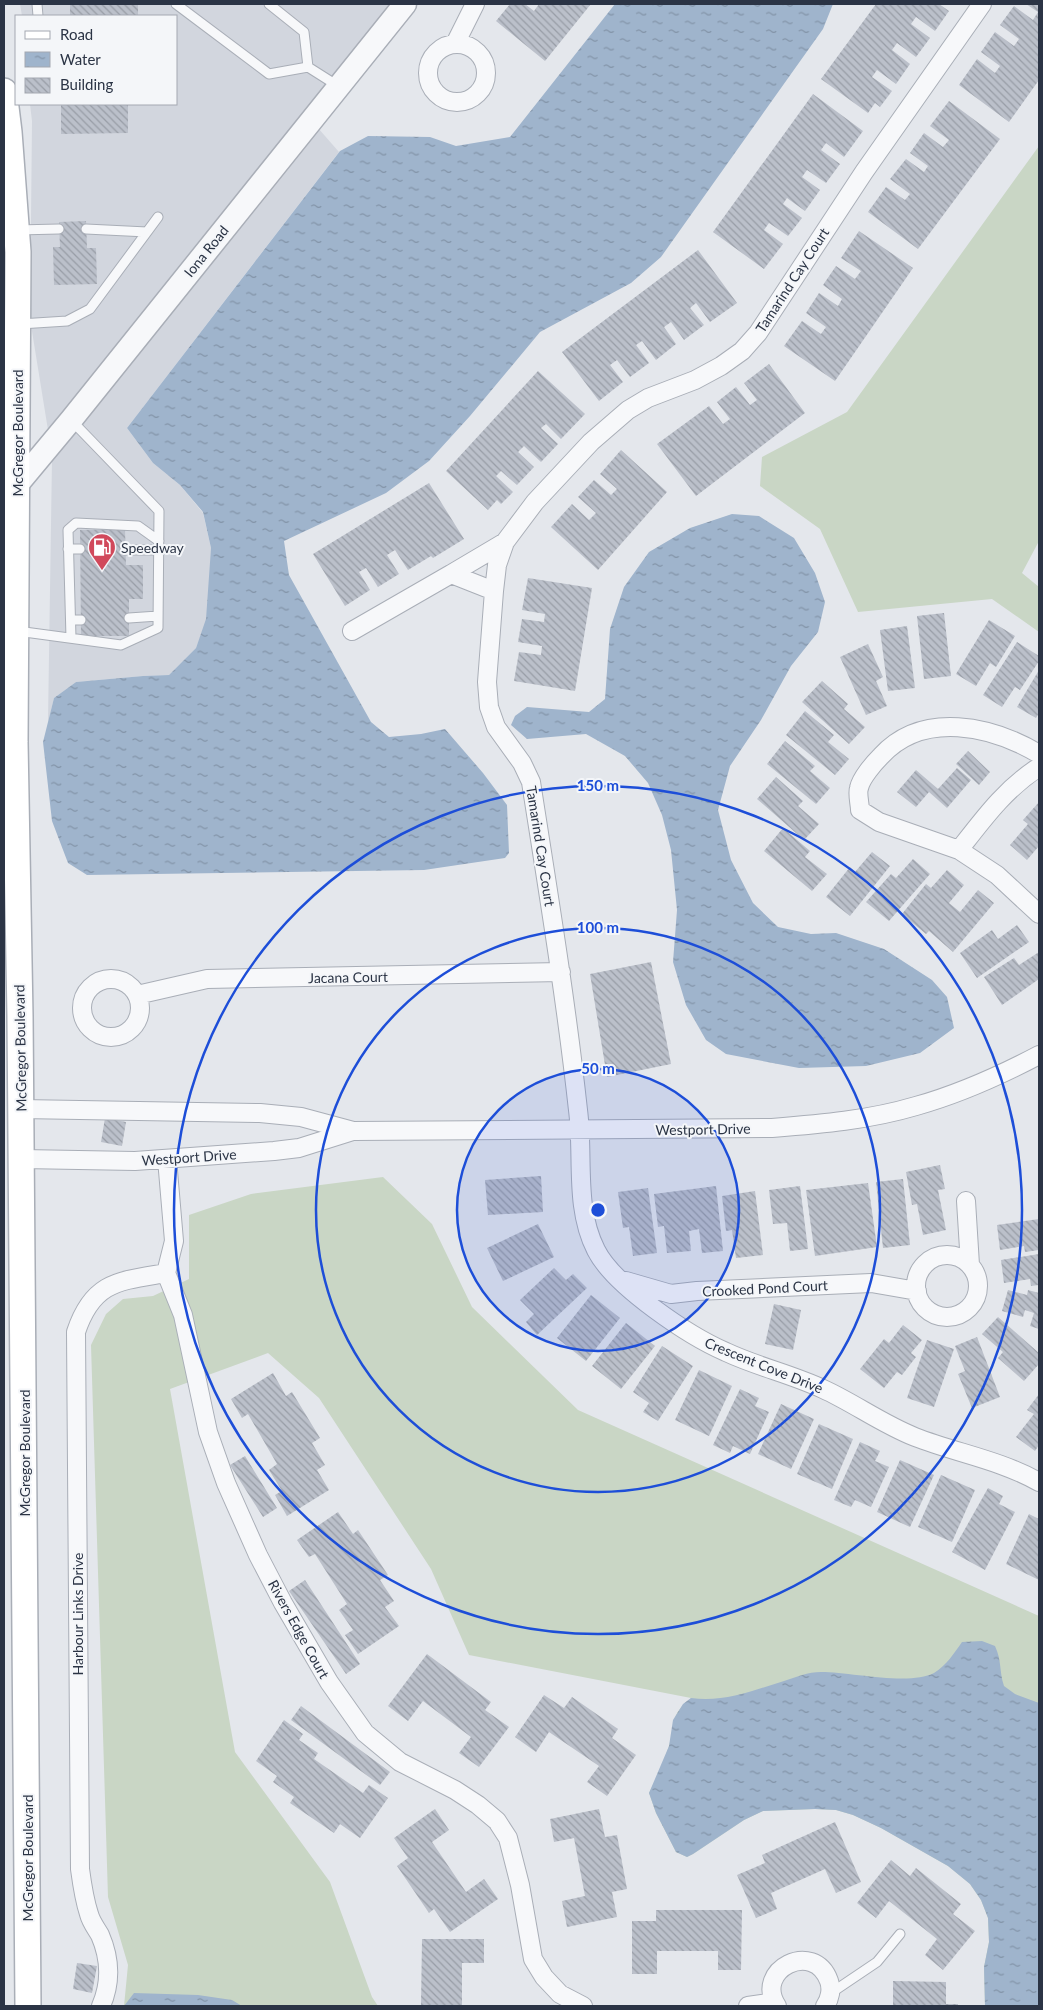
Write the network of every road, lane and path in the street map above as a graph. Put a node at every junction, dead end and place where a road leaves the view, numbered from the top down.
1 (176, 4) edge
2 (269, 4) edge
3 (405, 4) edge
4 (475, 4) edge
5 (982, 4) edge
6 (455, 44) dead end
7 (308, 67) junction
8 (338, 86) junction
9 (4, 91) edge
10 (158, 217) dead end
11 (59, 229) dead end
12 (86, 229) dead end
13 (16, 230) junction
14 (147, 232) junction
15 (17, 324) junction
16 (71, 420) junction
17 (10, 490) edge
18 (505, 542) junction
19 (159, 545) junction
20 (68, 549) junction
21 (80, 549) dead end
22 (125, 550) dead end
23 (451, 574) junction
24 (494, 591) junction
25 (158, 616) junction
26 (129, 618) dead end
27 (70, 620) junction
28 (81, 620) dead end
29 (352, 630) dead end
30 (15, 631) junction
31 (71, 638) junction
32 (1039, 754) edge
33 (1039, 767) edge
34 (960, 850) junction
35 (1039, 914) edge
36 (561, 972) junction
37 (137, 995) dead end
38 (1039, 1055) edge
39 (21, 1109) junction
40 (581, 1130) junction
41 (354, 1131) junction
42 (13, 1152) edge
43 (166, 1159) junction
44 (966, 1201) dead end
45 (4, 1254) edge
46 (970, 1266) junction
47 (166, 1273) junction
48 (616, 1278) junction
49 (22, 1290) junction
50 (917, 1291) junction
51 (1039, 1482) edge
52 (900, 1934) dead end
53 (828, 2000) edge
54 (775, 2004) edge
55 (28, 2006) edge
56 (101, 2006) edge
57 (583, 2006) edge
58 (748, 2006) edge

1 - 7 lane
2 - 7 lane
3 - 8 street, Iona Road
4 - 6 street
5 - 18 street, Tamarind Cay Court
7 - 8 lane
8 - 16 street, Iona Road
9 - 13 main road, McGregor Boulevard
10 - 14 lane
11 - 13 lane
12 - 14 lane
13 - 15 main road, McGregor Boulevard
14 - 15 lane
15 - 17 main road, McGregor Boulevard
16 - 17 street, Iona Road
16 - 19 lane
17 - 30 main road, McGregor Boulevard
18 - 23 street, Tamarind Cay Court
18 - 24 street, Tamarind Cay Court
19 - 20 lane
19 - 22 lane
19 - 25 lane
20 - 21 lane
20 - 27 lane
23 - 24 street
23 - 29 street, Tamarind Cay Court
24 - 36 street, Tamarind Cay Court
25 - 26 lane
25 - 31 lane
27 - 28 lane
27 - 31 lane
30 - 31 lane
30 - 39 main road, McGregor Boulevard
32 - 34 street
33 - 34 street
34 - 35 street
36 - 37 street, Jacana Court
36 - 40 street, Tamarind Cay Court
38 - 40 street, Westport Drive
39 - 41 street, Westport Drive
39 - 42 main road, McGregor Boulevard
40 - 41 street, Westport Drive
40 - 48 street, Crescent Cove Drive
41 - 43 street, Westport Drive
42 - 43 street, Westport Drive
42 - 49 main road, McGregor Boulevard
43 - 47 street
44 - 46 street
45 - 49 main road
46 - 50 street
46 - 50 street
47 - 56 street, Harbour Links Drive
47 - 57 street, Rivers Edge Court
48 - 50 street, Crooked Pond Court
48 - 51 street, Crescent Cove Drive
49 - 55 main road, McGregor Boulevard
52 - 53 lane
53 - 54 street
54 - 58 street

